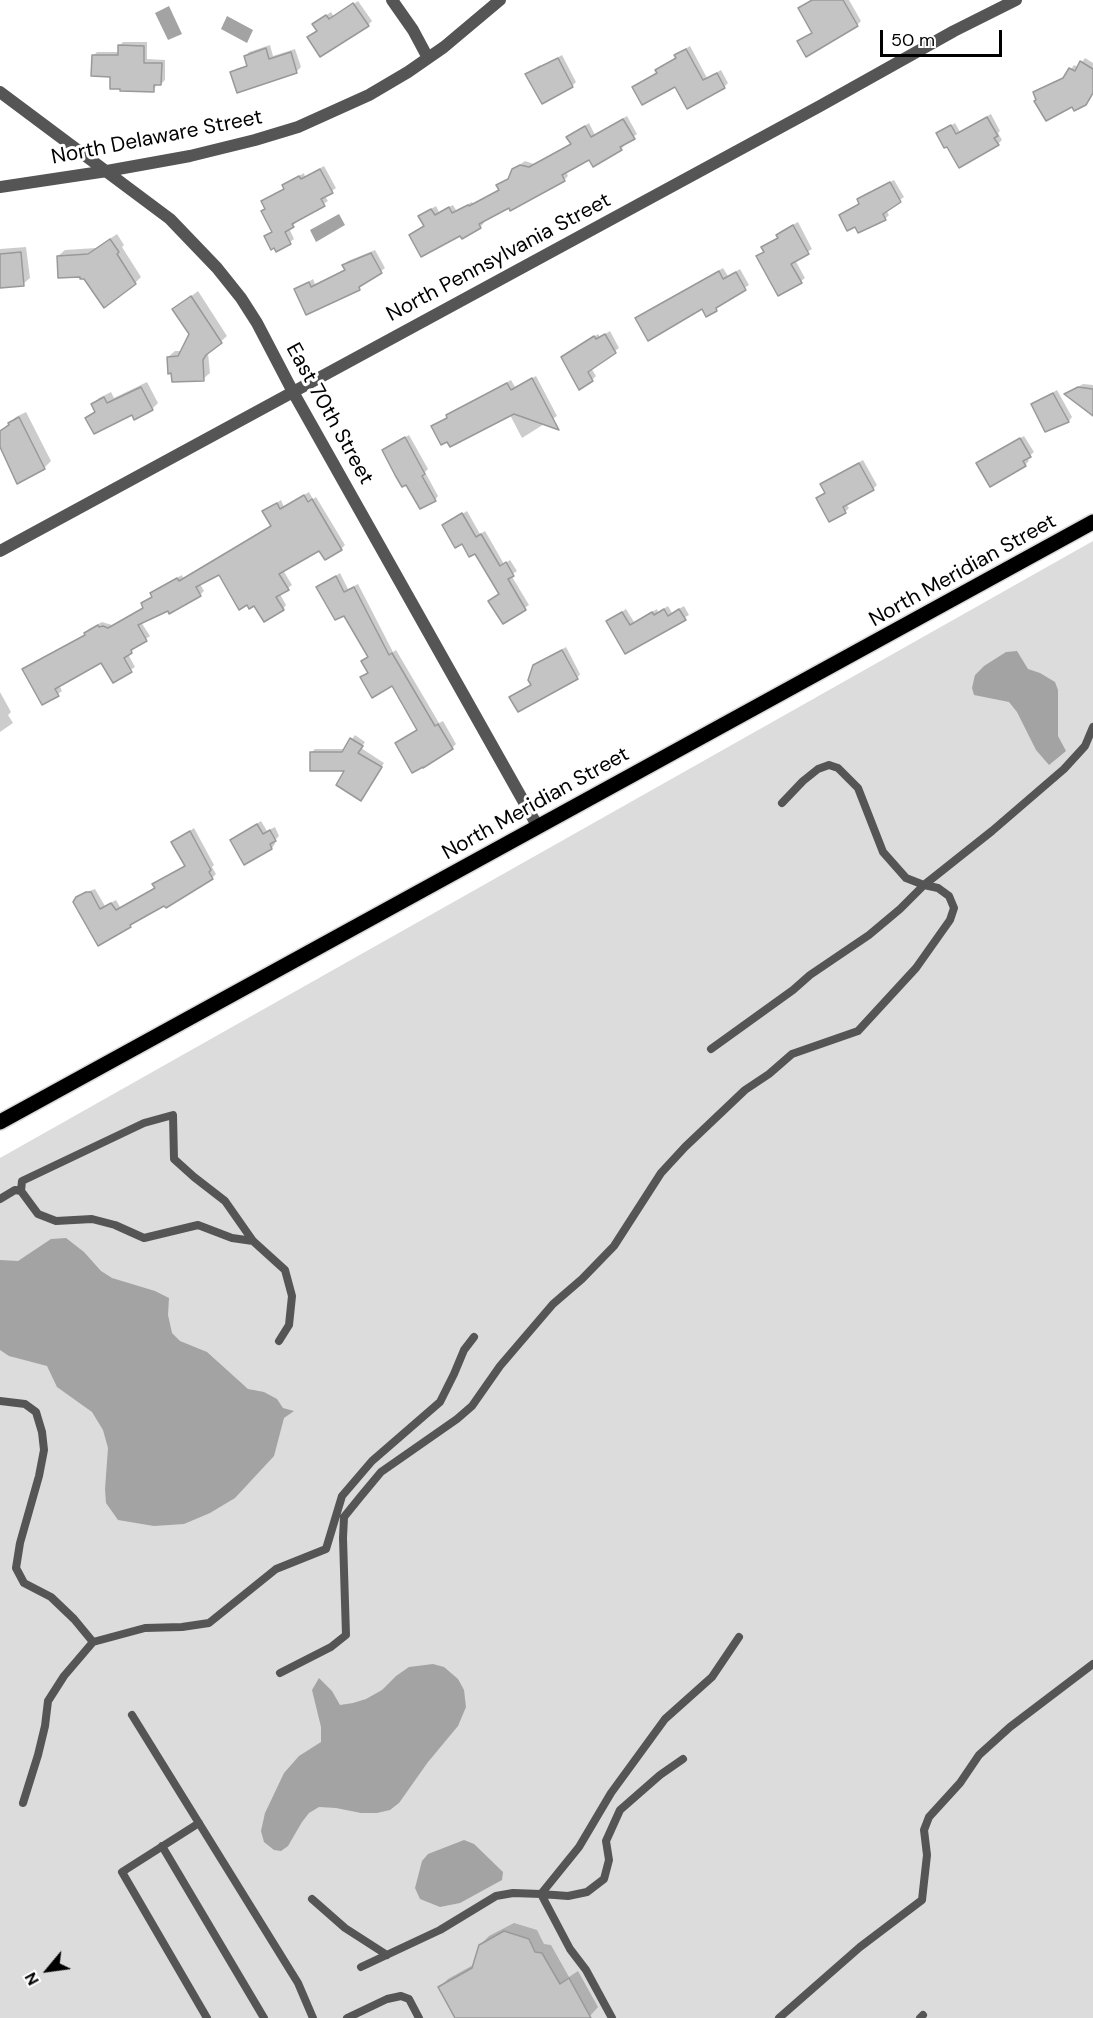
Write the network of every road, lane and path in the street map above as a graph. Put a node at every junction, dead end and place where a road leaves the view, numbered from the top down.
1 (392, 0) edge
2 (500, 0) edge
3 (1016, 0) edge
4 (428, 58) junction
5 (0, 92) edge
6 (107, 171) junction
7 (0, 187) edge
8 (293, 392) junction
9 (1093, 522) edge
10 (0, 551) edge
11 (1093, 727) edge
12 (782, 803) dead end
13 (537, 827) junction
14 (924, 885) junction
15 (711, 1049) dead end
16 (0, 1122) edge
17 (21, 1191) junction
18 (0, 1199) edge
19 (253, 1241) junction
20 (474, 1337) dead end
21 (279, 1341) dead end
22 (0, 1401) edge
23 (739, 1638) dead end
24 (93, 1642) junction
25 (1093, 1664) edge
26 (280, 1672) dead end
27 (132, 1715) dead end
28 (683, 1759) dead end
29 (23, 1803) dead end
30 (199, 1823) junction
31 (162, 1846) junction
32 (540, 1894) junction
33 (312, 1899) dead end
34 (387, 1955) junction
35 (361, 1967) dead end
36 (207, 2018) edge
37 (264, 2018) edge
38 (313, 2018) edge
39 (347, 2018) edge
40 (419, 2018) edge
41 (612, 2018) edge
42 (779, 2018) edge

1 - 4 street
2 - 4 street, North Delaware Street
3 - 8 street, North Pennsylvania Street
4 - 6 street, North Delaware Street
5 - 6 street, East 70th Street
6 - 7 street, North Delaware Street
6 - 8 street, East 70th Street
8 - 10 street, North Pennsylvania Street
8 - 13 street, East 70th Street
9 - 13 main road, North Meridian Street
11 - 14 lane
12 - 14 lane
13 - 16 main road, North Meridian Street
14 - 15 lane
14 - 26 lane
17 - 18 lane
17 - 19 lane
17 - 19 lane
19 - 21 lane
20 - 24 lane
22 - 24 lane
23 - 32 lane
24 - 29 lane
25 - 42 lane
27 - 30 lane
28 - 32 lane
30 - 31 lane
30 - 38 lane
31 - 36 lane
31 - 37 lane
32 - 34 lane
32 - 41 lane
33 - 34 lane
34 - 35 lane
39 - 40 lane

